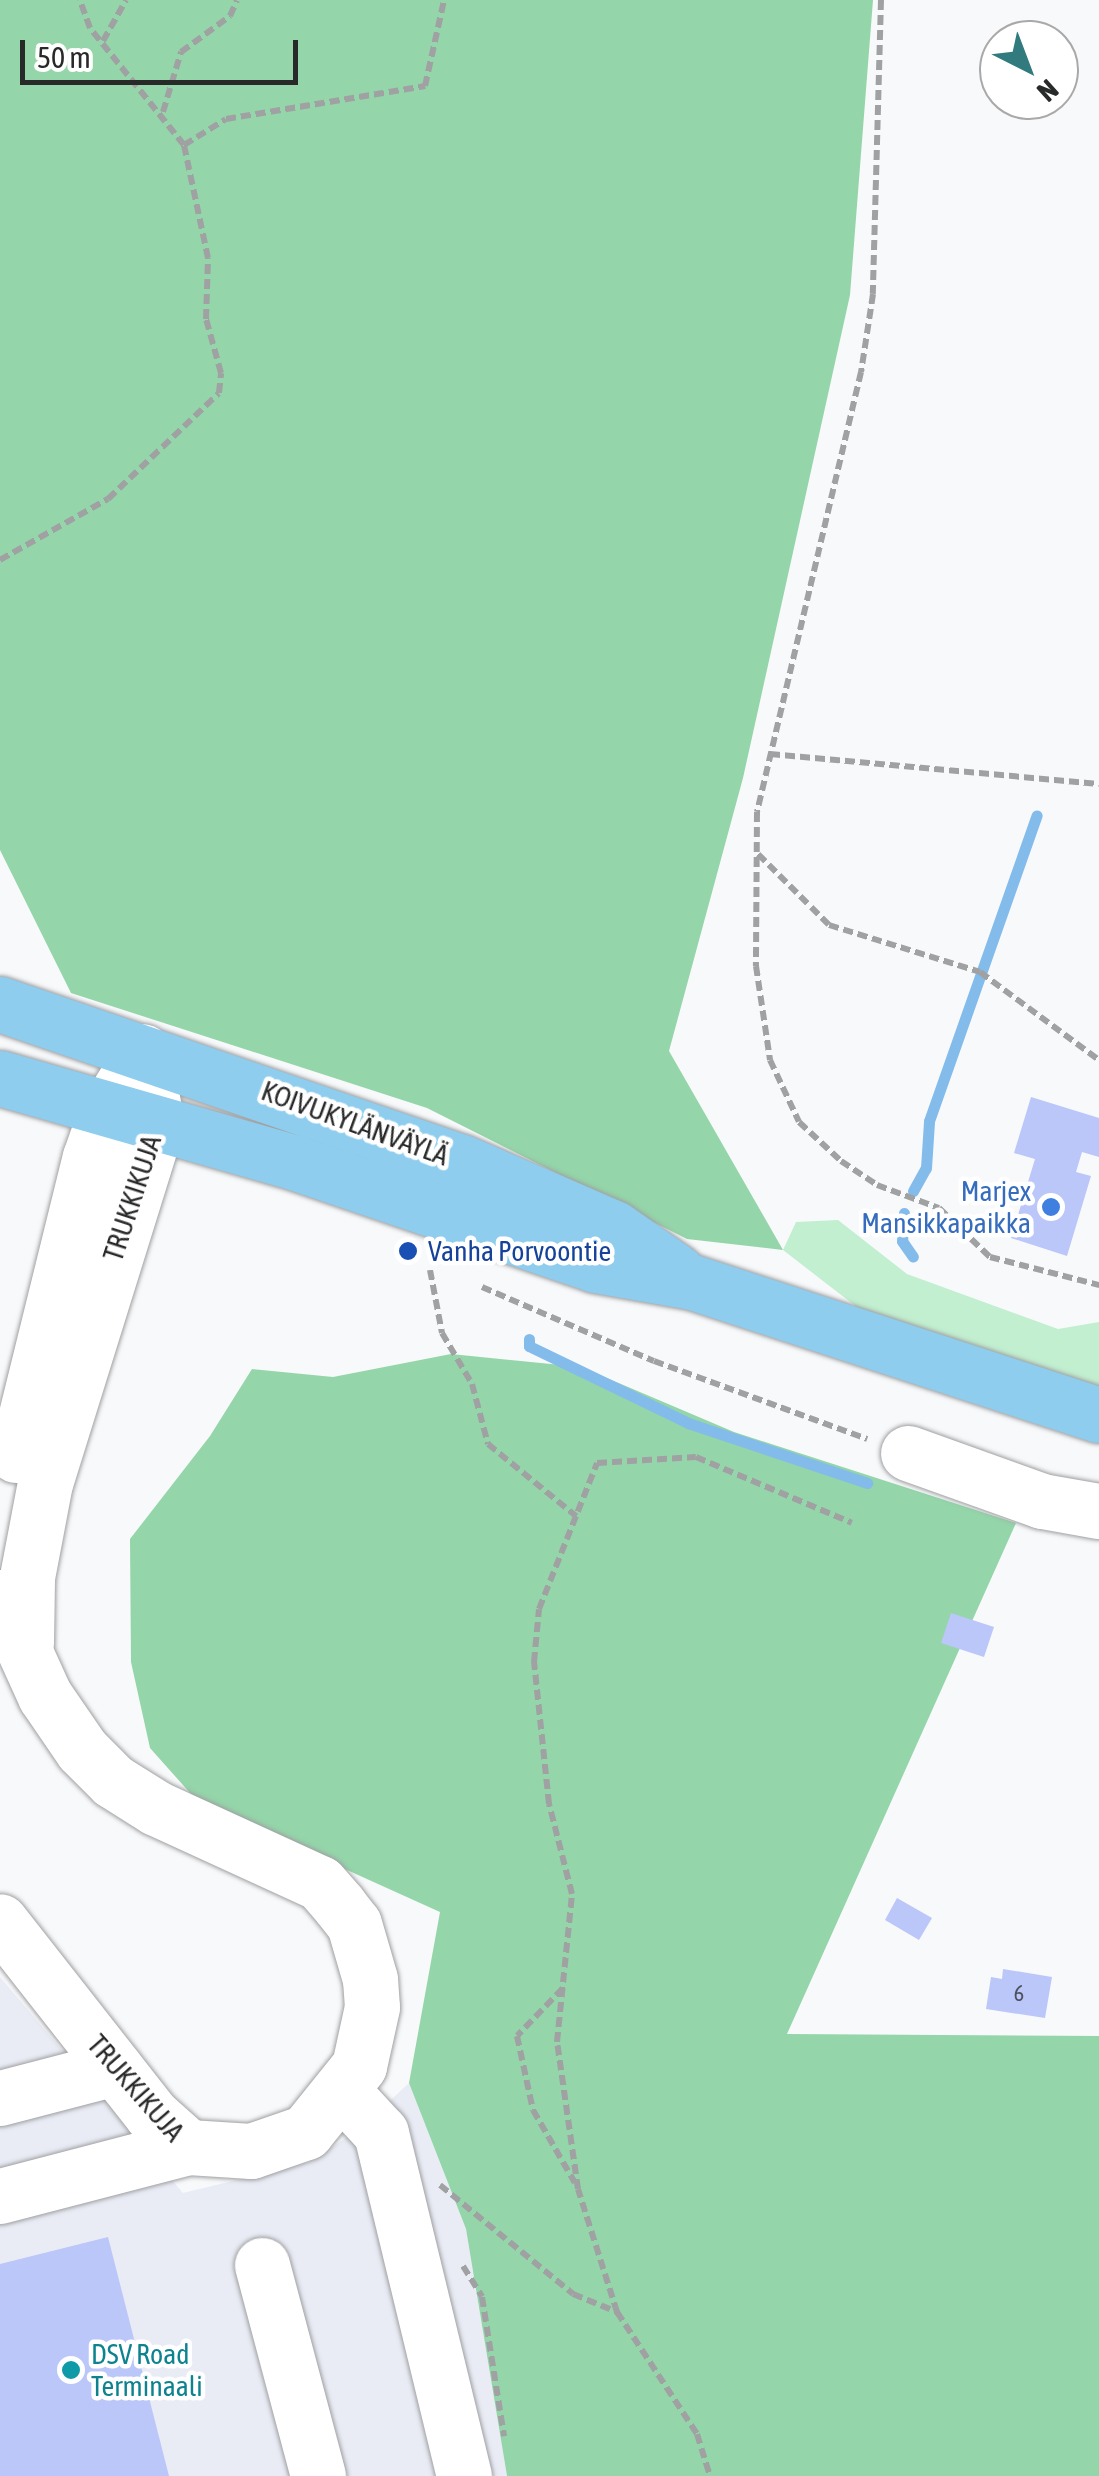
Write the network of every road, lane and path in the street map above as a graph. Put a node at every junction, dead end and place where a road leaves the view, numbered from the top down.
1 (80, 0) edge
2 (126, 0) edge
3 (237, 0) edge
4 (444, 0) edge
5 (881, 0) edge
6 (102, 41) junction
7 (162, 113) junction
8 (184, 145) junction
9 (0, 560) edge
10 (770, 754) junction
11 (1099, 784) edge
12 (758, 853) junction
13 (0, 1004) edge
14 (144, 1051) junction
15 (1099, 1060) edge
16 (0, 1078) edge
17 (132, 1117) junction
18 (430, 1270) dead end
19 (692, 1282) junction
20 (1099, 1286) edge
21 (482, 1288) dead end
22 (1099, 1415) edge
23 (908, 1453) joint
24 (1099, 1511) edge
25 (576, 1516) junction
26 (0, 1521) edge
27 (852, 1522) dead end
28 (18, 1624) edge
29 (320, 1883) junction
30 (0, 1922) edge
31 (402, 1938) dead end
32 (21, 1981) edge
33 (562, 1988) junction
34 (115, 2068) junction
35 (344, 2092) junction
36 (0, 2098) edge
37 (188, 2148) junction
38 (437, 2182) dead end
39 (578, 2189) junction
40 (0, 2196) edge
41 (262, 2265) dead end
42 (617, 2312) junction
43 (318, 2476) edge
44 (464, 2476) edge
45 (710, 2476) edge

1 - 6 path
2 - 6 path
3 - 7 path
4 - 8 path
5 - 10 path
6 - 7 path
7 - 8 path
8 - 9 path
10 - 11 path
10 - 12 path
12 - 15 path
12 - 20 path
13 - 14 main road, KOIVUKYLÄNVÄYLÄ
14 - 17 street, TRUKKIKUJA
14 - 19 main road, KOIVUKYLÄNVÄYLÄ
16 - 17 main road, KOIVUKYLÄNVÄYLÄ
17 - 19 main road, KOIVUKYLÄNVÄYLÄ
17 - 26 street, TRUKKIKUJA
17 - 28 street, TRUKKIKUJA
18 - 25 path
19 - 22 main road, KOIVUKYLÄNVÄYLÄ
21 - 23 path
23 - 24 street
25 - 27 path
25 - 33 path
28 - 29 street, TRUKKIKUJA
29 - 31 street
29 - 35 street, TRUKKIKUJA
30 - 32 street, TRUKKIKUJA
32 - 34 street, TRUKKIKUJA
33 - 39 path
33 - 39 path
34 - 36 street
34 - 37 street, TRUKKIKUJA
35 - 37 street, TRUKKIKUJA
35 - 44 street
37 - 40 street
38 - 42 path
39 - 42 path
41 - 43 street
42 - 45 path

